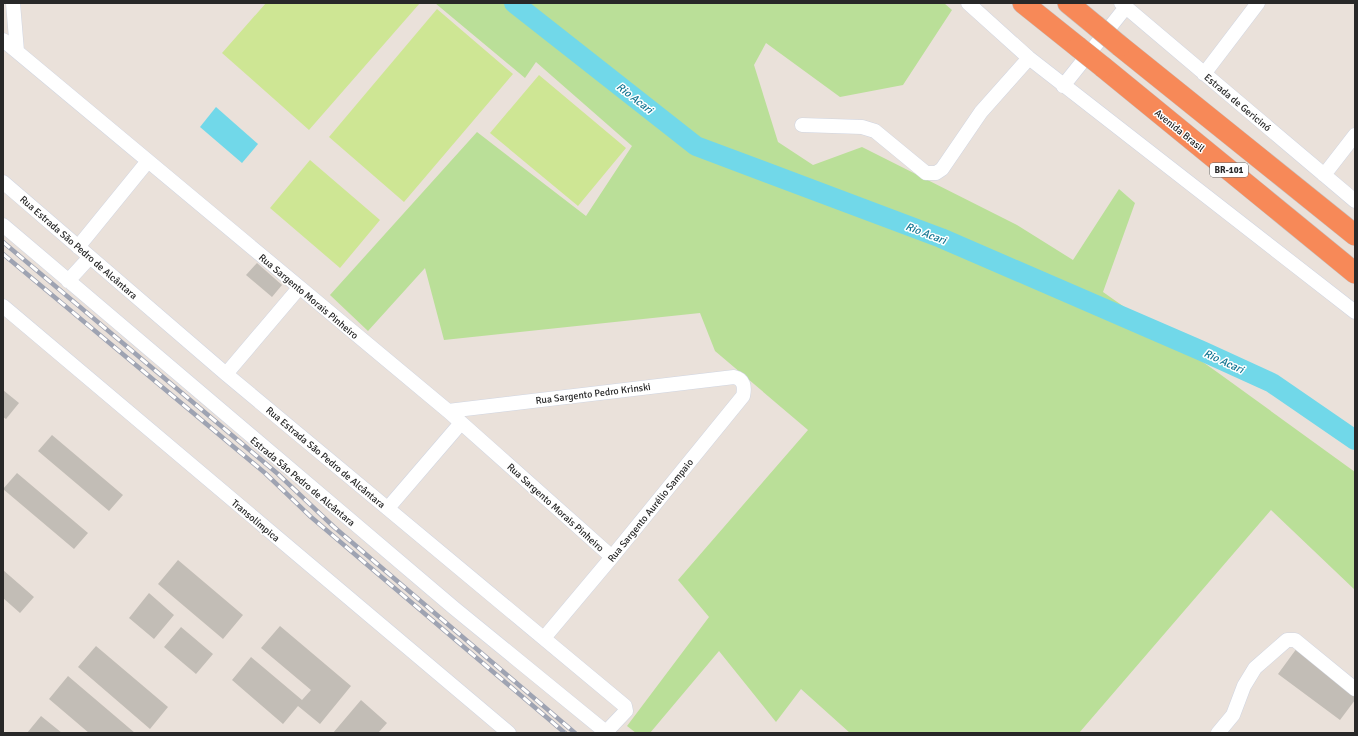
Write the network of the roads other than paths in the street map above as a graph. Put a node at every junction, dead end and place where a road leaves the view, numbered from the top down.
1 (13, 3) edge
2 (968, 3) edge
3 (1023, 3) edge
4 (1068, 3) edge
5 (1258, 3) edge
6 (1124, 5) edge
7 (3, 40) edge
8 (17, 52) junction
9 (1029, 58) junction
10 (1204, 74) junction
11 (1063, 86) junction
12 (802, 125) dead end
13 (1355, 135) edge
14 (148, 161) junction
15 (1324, 175) junction
16 (3, 182) edge
17 (1355, 201) edge
18 (3, 225) edge
19 (1355, 235) edge
20 (78, 247) junction
21 (90, 257) junction
22 (1355, 273) edge
23 (68, 281) junction
24 (299, 288) junction
25 (3, 306) edge
26 (1355, 312) edge
27 (226, 374) junction
28 (739, 378) joint
29 (448, 411) junction
30 (461, 423) junction
31 (388, 508) junction
32 (612, 557) junction
33 (544, 638) junction
34 (1355, 689) edge
35 (509, 733) edge
36 (606, 733) edge
37 (1218, 733) edge

1 - 8 street
2 - 9 street
3 - 22 highway, Avenida Brasil / BR-101, bridge
4 - 19 highway, BR-101, bridge
5 - 10 street
6 - 10 street, Estrada de Gericinó
6 - 11 street
7 - 8 street, Rua Sargento Morais Pinheiro
8 - 14 street, Rua Sargento Morais Pinheiro
9 - 11 street
9 - 12 street
10 - 15 street, Estrada de Gericinó
11 - 26 street
13 - 15 street
14 - 20 street
14 - 24 street, Rua Sargento Morais Pinheiro
15 - 17 street, Estrada de Gericinó
16 - 20 street, Rua Estrada São Pedro de Alcântara
18 - 23 street, Estrada São Pedro de Alcântara
20 - 21 street, Rua Estrada São Pedro de Alcântara
21 - 23 street
21 - 27 street, Rua Estrada São Pedro de Alcântara
23 - 36 street, Estrada São Pedro de Alcântara
24 - 27 street
24 - 29 street, Rua Sargento Morais Pinheiro
25 - 35 street, Transolímpica
27 - 31 street, Rua Estrada São Pedro de Alcântara
28 - 29 street, Rua Sargento Pedro Krinski
28 - 32 street, Rua Sargento Aurélio Sampaio
29 - 30 street, Rua Sargento Morais Pinheiro
30 - 31 street
30 - 32 street, Rua Sargento Morais Pinheiro
31 - 33 street, Rua Estrada São Pedro de Alcântara
32 - 33 street, Rua Sargento Aurélio Sampaio
33 - 36 street, Rua Estrada São Pedro de Alcântara
34 - 37 street

